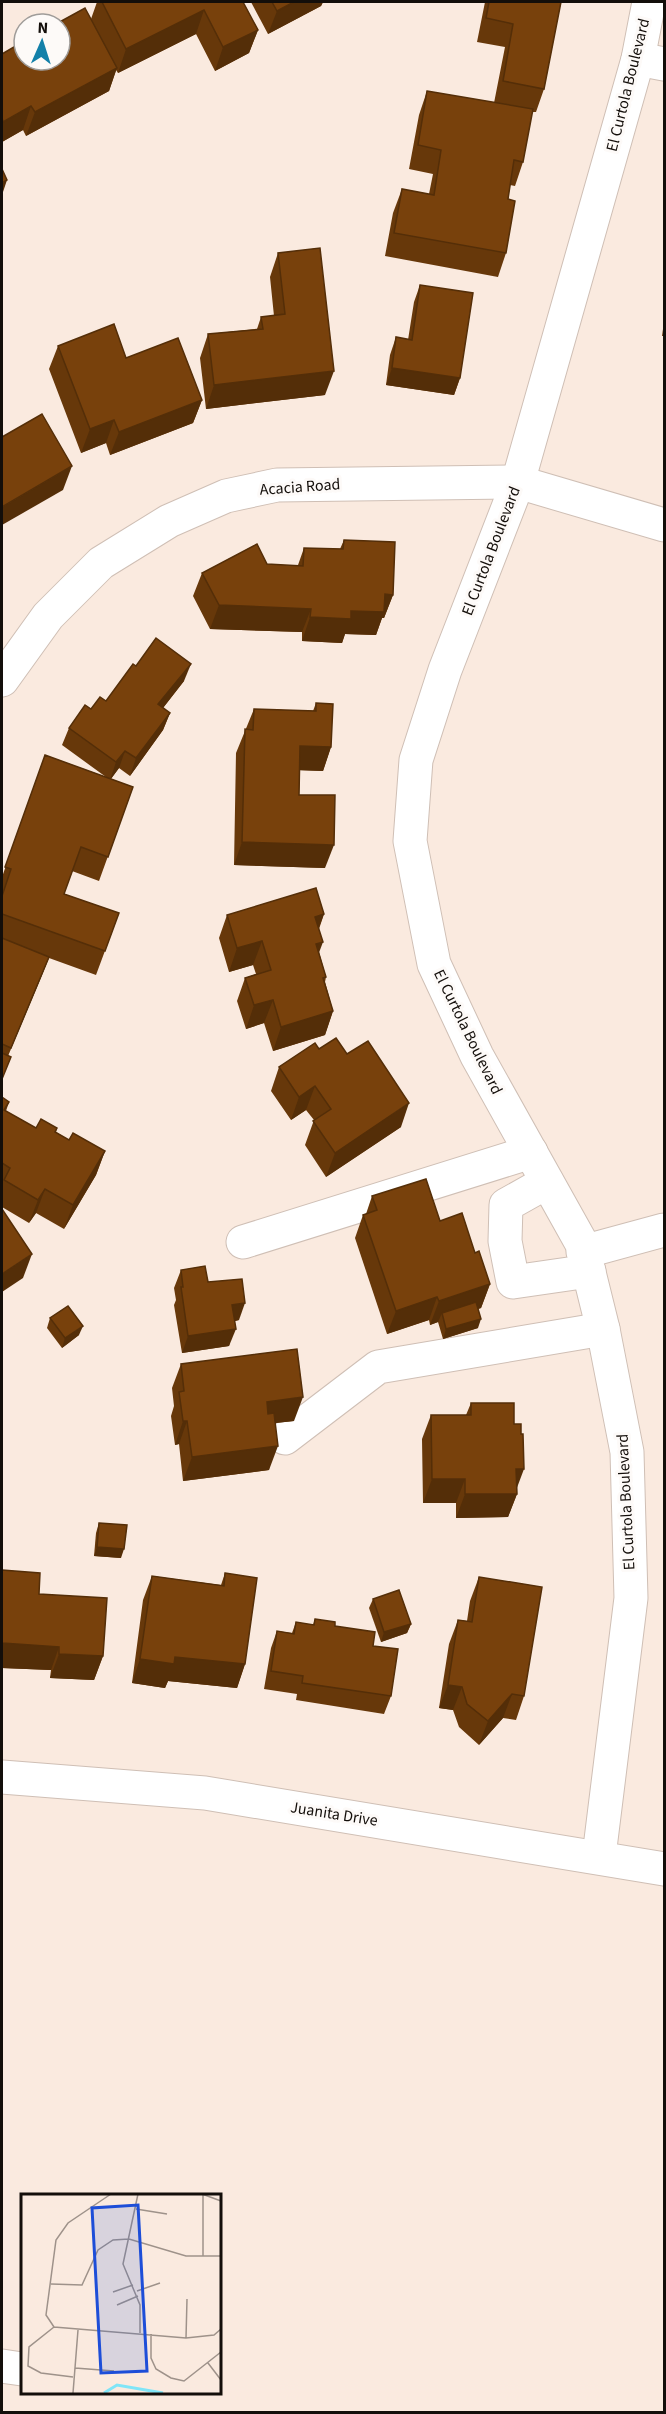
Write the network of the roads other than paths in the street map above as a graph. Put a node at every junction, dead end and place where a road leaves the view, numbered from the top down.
1 (648, 2) edge
2 (651, 61) edge
3 (518, 482) junction
4 (664, 525) edge
5 (2, 680) edge
6 (531, 1152) junction
7 (547, 1182) junction
8 (664, 1230) edge
9 (243, 1242) dead end
10 (586, 1261) junction
11 (603, 1329) junction
12 (285, 1438) dead end
13 (2, 1777) edge
14 (599, 1856) junction
15 (664, 1869) edge
16 (2, 2366) edge
17 (21, 2369) edge

1 - 2 street, El Curtola Boulevard
2 - 3 street, El Curtola Boulevard
3 - 4 street, Acacia Road
3 - 5 street, Acacia Road
3 - 6 street, El Curtola Boulevard
6 - 7 street, El Curtola Boulevard
6 - 9 street
7 - 10 street, El Curtola Boulevard
7 - 10 street
8 - 10 street
10 - 11 street, El Curtola Boulevard
11 - 12 street
11 - 14 street, El Curtola Boulevard
13 - 14 street, Juanita Drive
14 - 15 street, Juanita Drive
16 - 17 street

